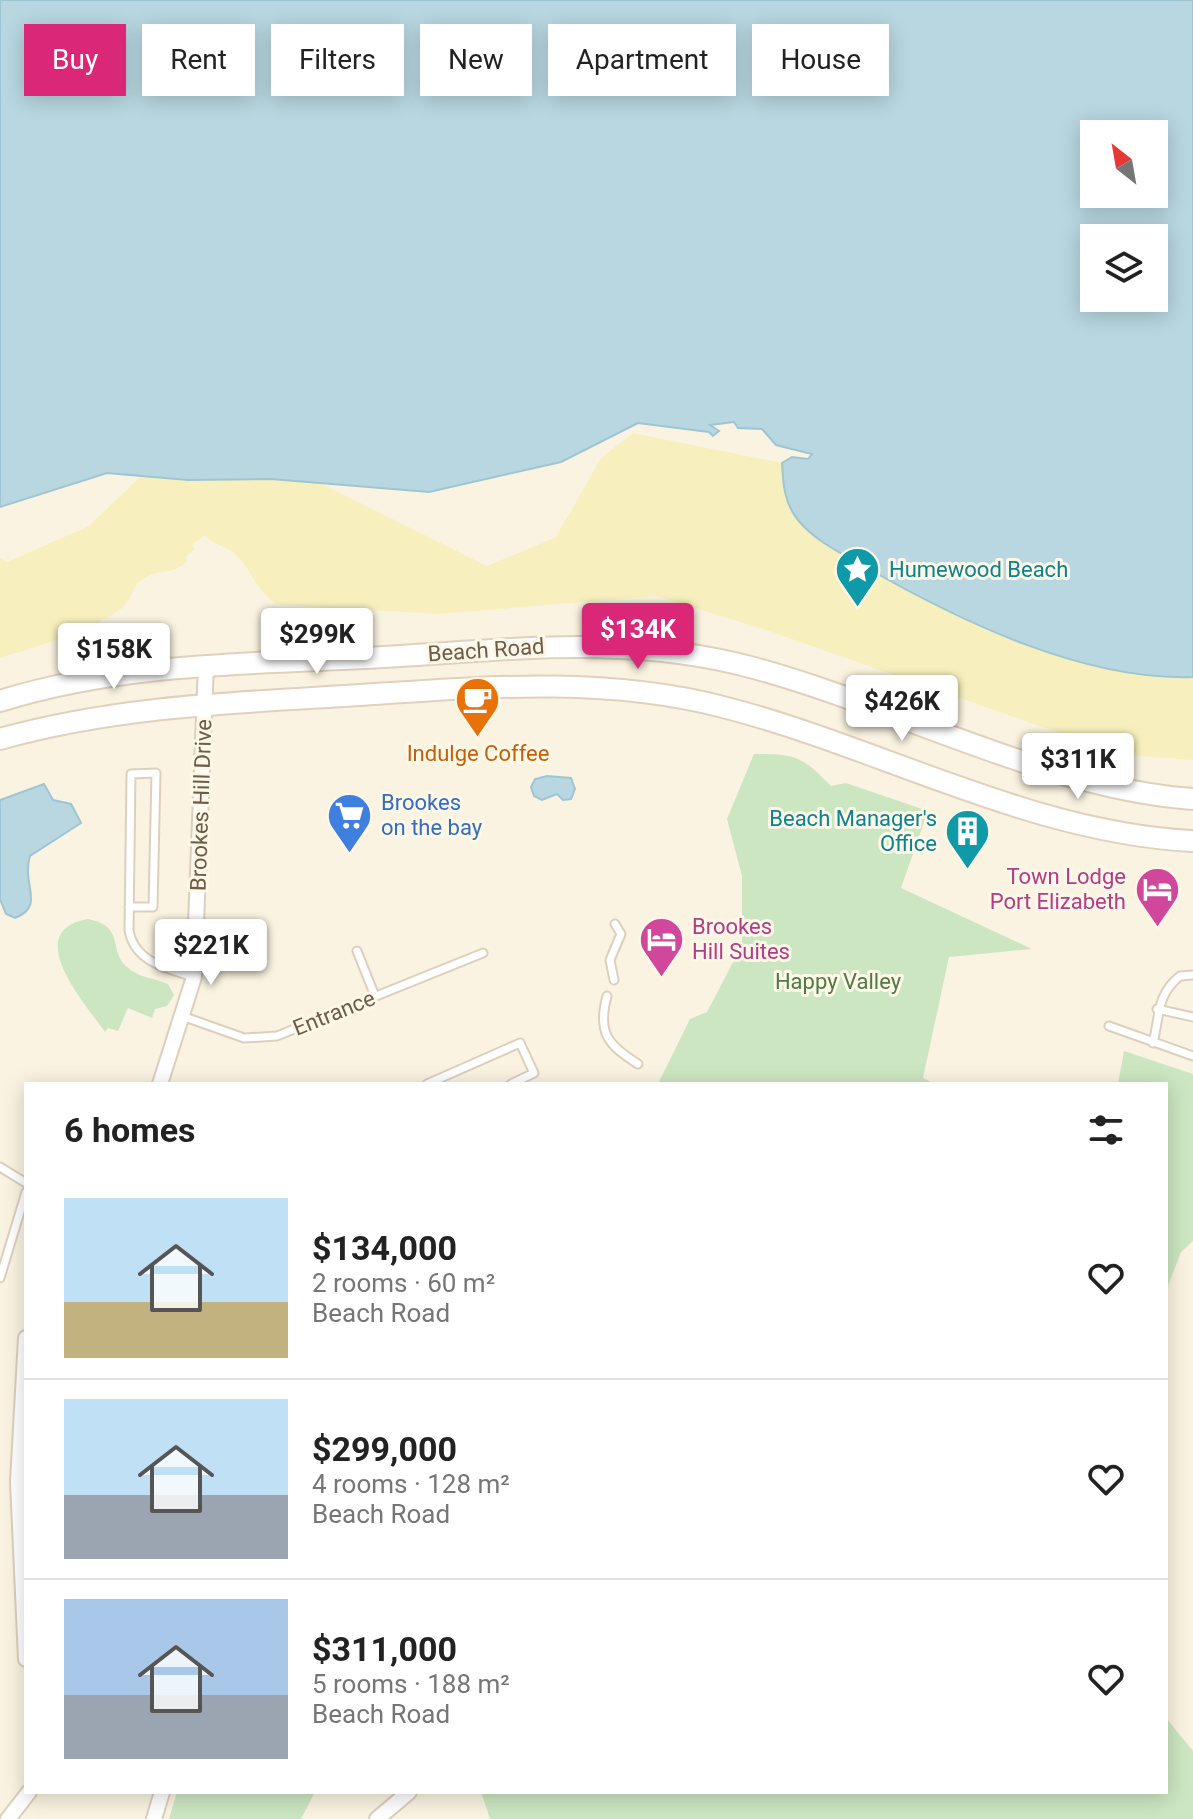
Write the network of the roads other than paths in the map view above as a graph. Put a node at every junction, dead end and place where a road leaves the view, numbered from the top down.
1 (206, 664) junction
2 (0, 701) edge
3 (205, 705) junction
4 (0, 739) edge
5 (1193, 799) edge
6 (1193, 841) edge
7 (129, 907) junction
8 (615, 924) dead end
9 (196, 951) junction
10 (357, 951) dead end
11 (483, 953) dead end
12 (235, 958) dead end
13 (1193, 975) edge
14 (194, 977) junction
15 (614, 980) dead end
16 (375, 996) junction
17 (607, 996) dead end
18 (1157, 1009) junction
19 (182, 1016) junction
20 (1193, 1017) edge
21 (1109, 1026) dead end
22 (1153, 1043) junction
23 (1193, 1056) edge
24 (638, 1064) dead end
25 (161, 1082) edge
26 (432, 1082) edge
27 (515, 1082) edge
28 (0, 1167) edge
29 (24, 1182) edge
30 (24, 1199) edge
31 (0, 1278) edge
32 (24, 1374) edge
33 (24, 1614) edge
34 (27, 1794) edge
35 (161, 1794) edge
36 (407, 1794) edge
37 (8, 1819) edge
38 (154, 1819) edge
39 (377, 1819) edge

1 - 2 main road, Beach Road
1 - 3 street, Brookes Hill Drive
1 - 5 main road, Beach Road
3 - 4 main road, Beach Road
3 - 6 main road, Beach Road
3 - 9 street, Brookes Hill Drive
7 - 7 lane
7 - 14 lane
8 - 15 lane
9 - 12 lane
9 - 14 street, Brookes Hill Drive
10 - 16 lane
11 - 16 lane, Entrance
13 - 18 lane
14 - 19 street, Brookes Hill Drive
16 - 19 lane, Entrance
17 - 24 lane
18 - 20 lane
18 - 22 lane
19 - 25 street, Brookes Hill Drive
21 - 22 lane
22 - 23 lane
26 - 27 lane
28 - 29 lane
30 - 31 lane
32 - 33 street
34 - 37 street
35 - 38 street
36 - 39 street

